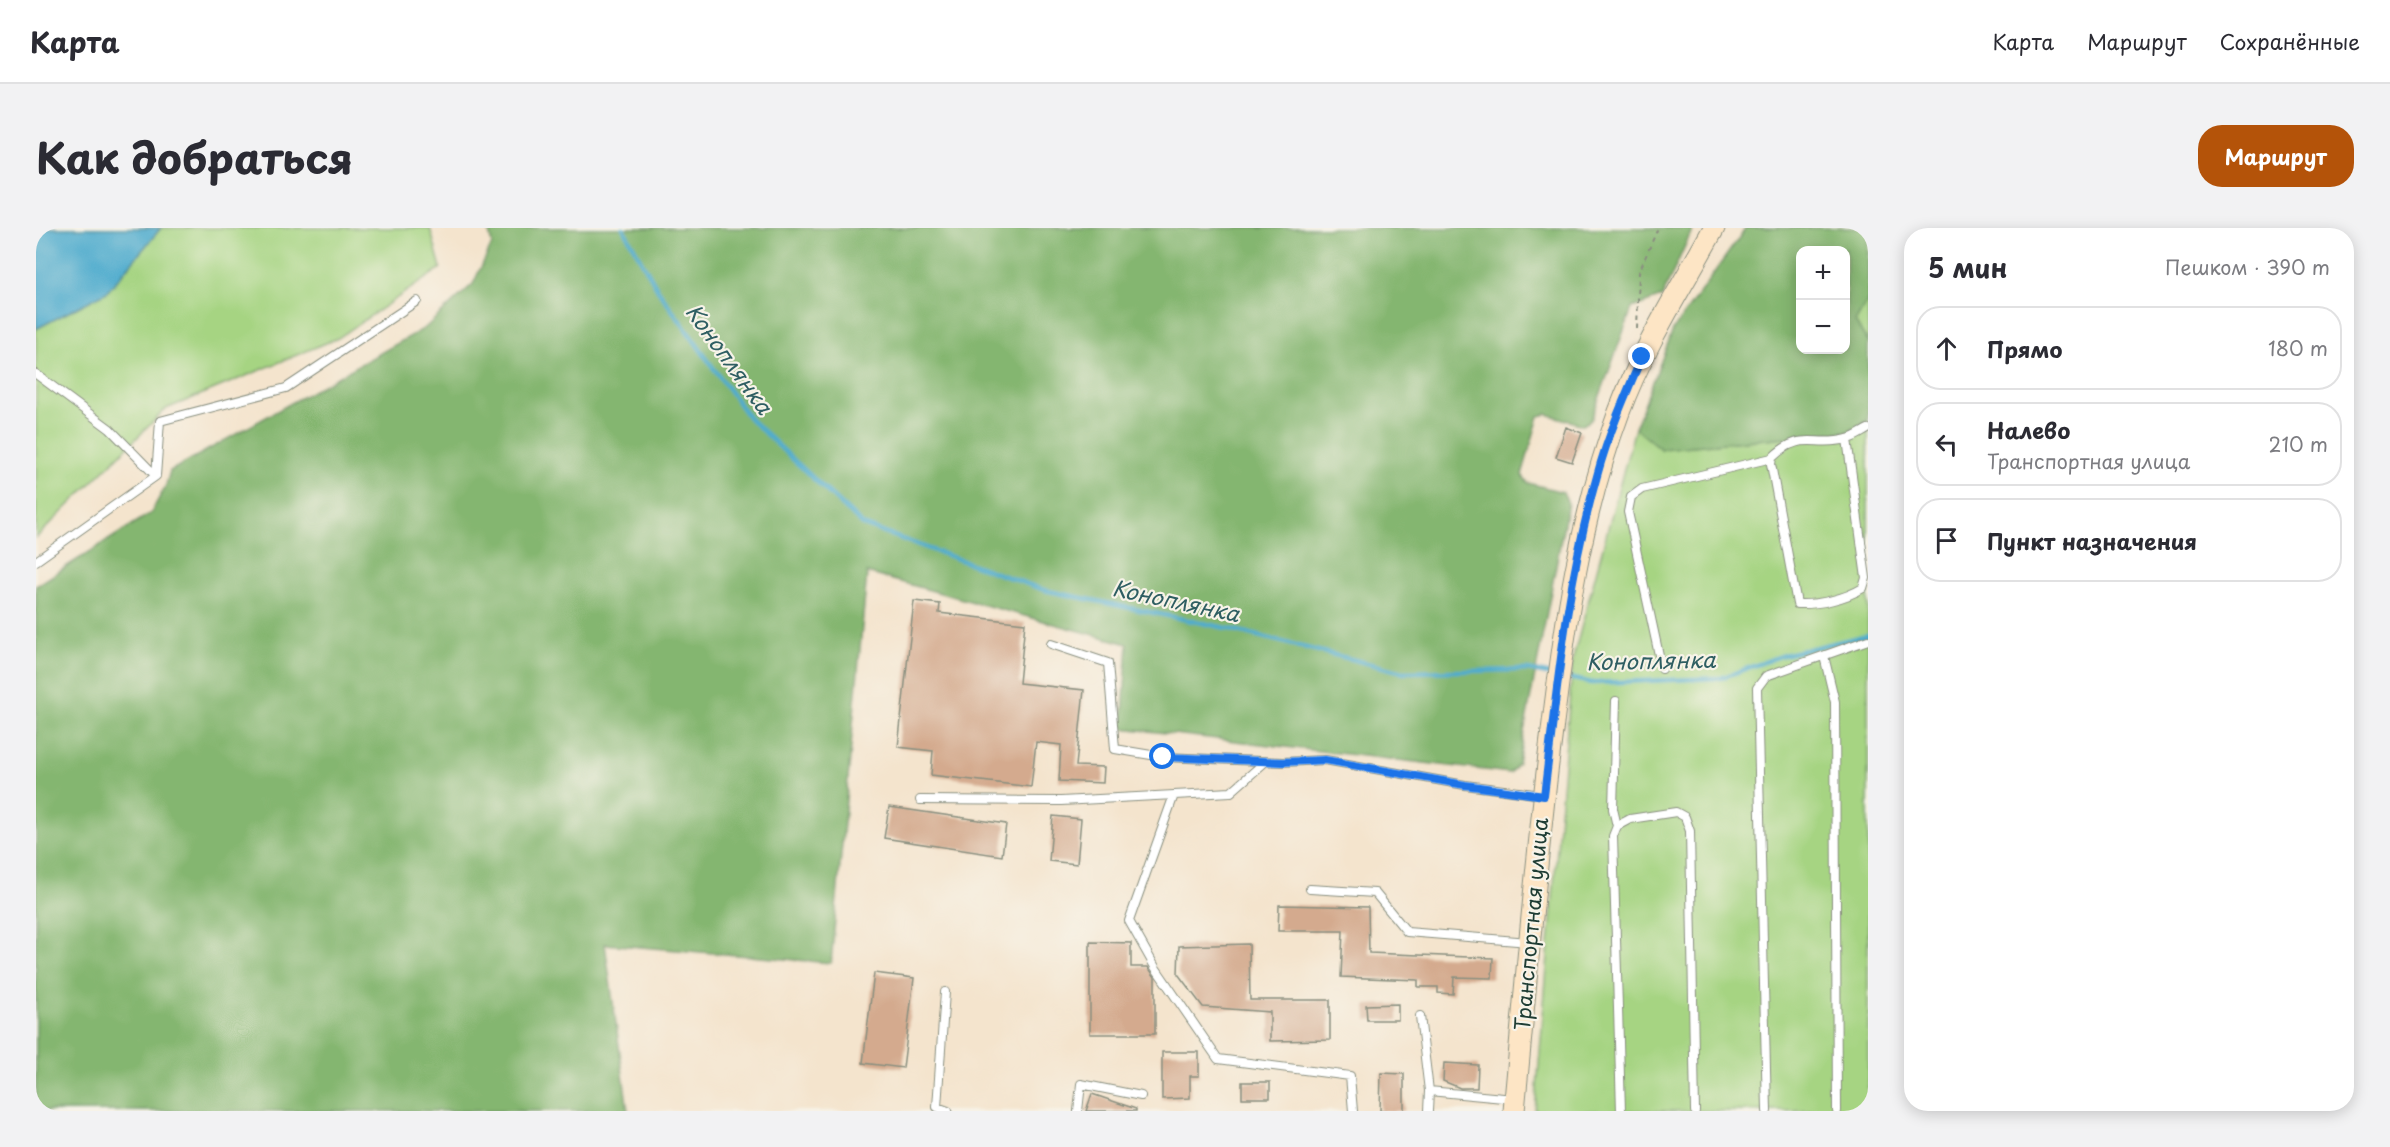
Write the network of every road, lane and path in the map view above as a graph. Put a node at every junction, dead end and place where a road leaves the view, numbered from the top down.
1 (1658, 228) edge
2 (1714, 228) edge
3 (417, 301) dead end
4 (1642, 357) junction
5 (36, 374) edge
6 (1868, 429) edge
7 (1847, 439) junction
8 (1772, 458) junction
9 (156, 476) junction
10 (36, 561) edge
11 (1868, 640) edge
12 (1051, 644) dead end
13 (1824, 656) junction
14 (1662, 669) dead end
15 (1616, 701) dead end
16 (1266, 761) junction
17 (1174, 795) junction
18 (1544, 796) junction
19 (920, 800) dead end
20 (1617, 826) junction
21 (1310, 889) dead end
22 (1530, 942) junction
23 (945, 992) dead end
24 (1420, 1016) dead end
25 (1429, 1092) junction
26 (1141, 1096) dead end
27 (1515, 1105) edge
28 (948, 1111) edge
29 (1078, 1111) edge
30 (1353, 1111) edge
31 (1428, 1111) edge
32 (1621, 1111) edge
33 (1695, 1111) edge
34 (1767, 1111) edge
35 (1837, 1111) edge

1 - 4 path
2 - 4 main road, Транспортная улица
3 - 9 lane
4 - 18 main road, Транспортная улица
5 - 9 lane
6 - 7 lane
7 - 8 lane
7 - 8 lane
8 - 14 lane
9 - 10 lane
11 - 13 lane
12 - 16 lane
13 - 34 lane
13 - 35 lane
15 - 20 lane
16 - 17 lane
16 - 18 lane
17 - 19 lane
17 - 30 lane
18 - 22 main road, Транспортная улица
20 - 32 lane
20 - 33 lane
21 - 22 lane
22 - 27 main road, Транспортная улица
23 - 28 lane
24 - 25 lane
25 - 27 lane
25 - 31 lane
26 - 29 lane

